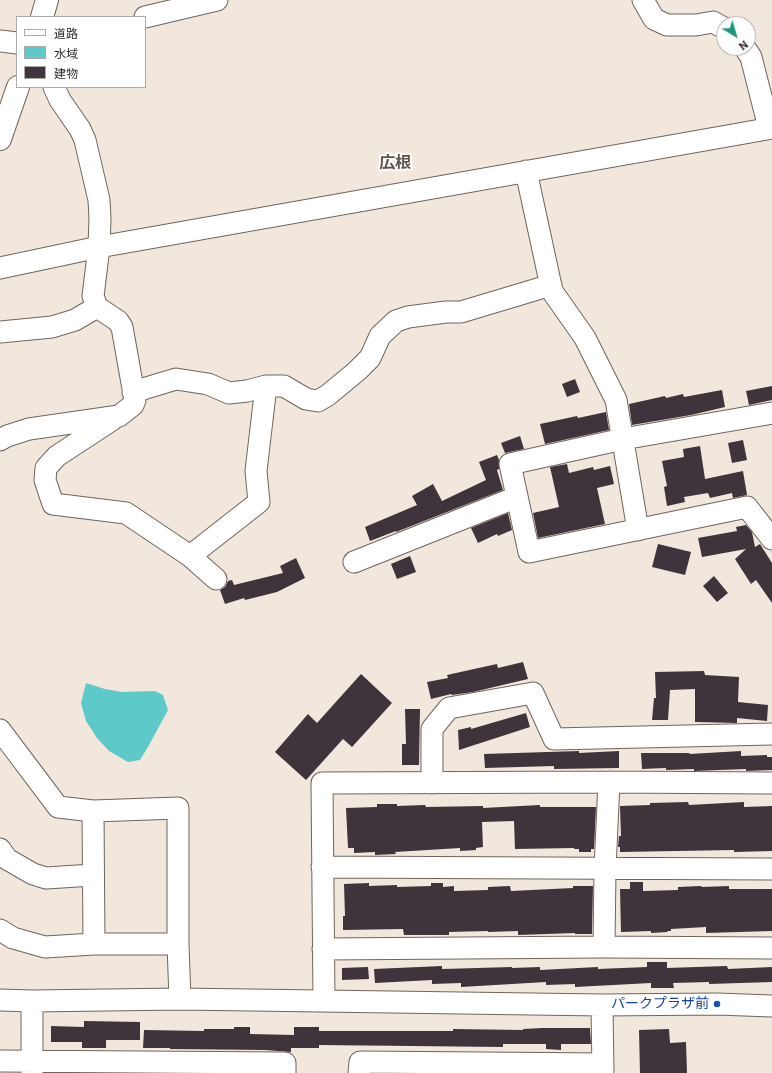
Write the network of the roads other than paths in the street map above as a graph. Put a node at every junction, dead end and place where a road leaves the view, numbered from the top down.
1 (47, 0) edge
2 (217, 0) edge
3 (643, 0) edge
4 (42, 16) edge
5 (146, 17) edge
6 (716, 24) edge
7 (0, 41) edge
8 (16, 43) edge
9 (750, 56) edge
10 (18, 88) edge
11 (54, 88) edge
12 (771, 128) edge
13 (0, 139) edge
14 (526, 172) junction
15 (99, 247) junction
16 (0, 268) edge
17 (551, 285) junction
18 (97, 307) junction
19 (0, 332) edge
20 (266, 386) junction
21 (133, 392) junction
22 (772, 413) edge
23 (119, 416) junction
24 (623, 439) junction
25 (0, 440) edge
26 (517, 497) junction
27 (638, 530) junction
28 (771, 536) edge
29 (190, 556) junction
30 (354, 562) dead end
31 (216, 579) dead end
32 (0, 730) edge
33 (772, 734) edge
34 (609, 782) junction
35 (432, 783) junction
36 (772, 783) edge
37 (93, 811) junction
38 (0, 849) edge
39 (322, 867) junction
40 (772, 869) edge
41 (605, 870) junction
42 (93, 875) junction
43 (0, 930) edge
44 (94, 944) junction
45 (178, 944) junction
46 (604, 946) junction
47 (772, 948) edge
48 (323, 950) junction
49 (180, 999) junction
50 (0, 1000) edge
51 (32, 1001) junction
52 (324, 1002) junction
53 (602, 1005) junction
54 (772, 1006) edge
55 (0, 1061) edge
56 (32, 1067) edge
57 (603, 1069) edge
58 (285, 1073) edge
59 (359, 1073) edge

1 - 4 main road
2 - 5 street
3 - 6 street
7 - 8 street
9 - 12 street
10 - 13 main road
11 - 15 street
12 - 14 street
14 - 15 street
14 - 17 street
15 - 16 street
15 - 18 street
17 - 20 street
17 - 24 street
18 - 19 street
18 - 21 street
20 - 21 street
20 - 29 street
21 - 23 street
22 - 24 street
23 - 25 street
23 - 29 street
24 - 26 street
24 - 27 street
26 - 27 street
26 - 30 street
27 - 28 street
29 - 31 street
32 - 37 street
33 - 35 street
34 - 35 street
34 - 36 street
34 - 41 street
35 - 39 street
37 - 42 street
37 - 45 street
38 - 42 street
39 - 41 street
39 - 48 street
40 - 41 street
41 - 46 street
42 - 44 street
43 - 44 street
44 - 45 street
45 - 49 street
46 - 47 street
46 - 48 street
48 - 52 street
49 - 51 street
49 - 52 street
50 - 51 street
51 - 56 street
52 - 53 street
53 - 54 street
53 - 57 street
55 - 56 street
56 - 58 street
57 - 59 street

